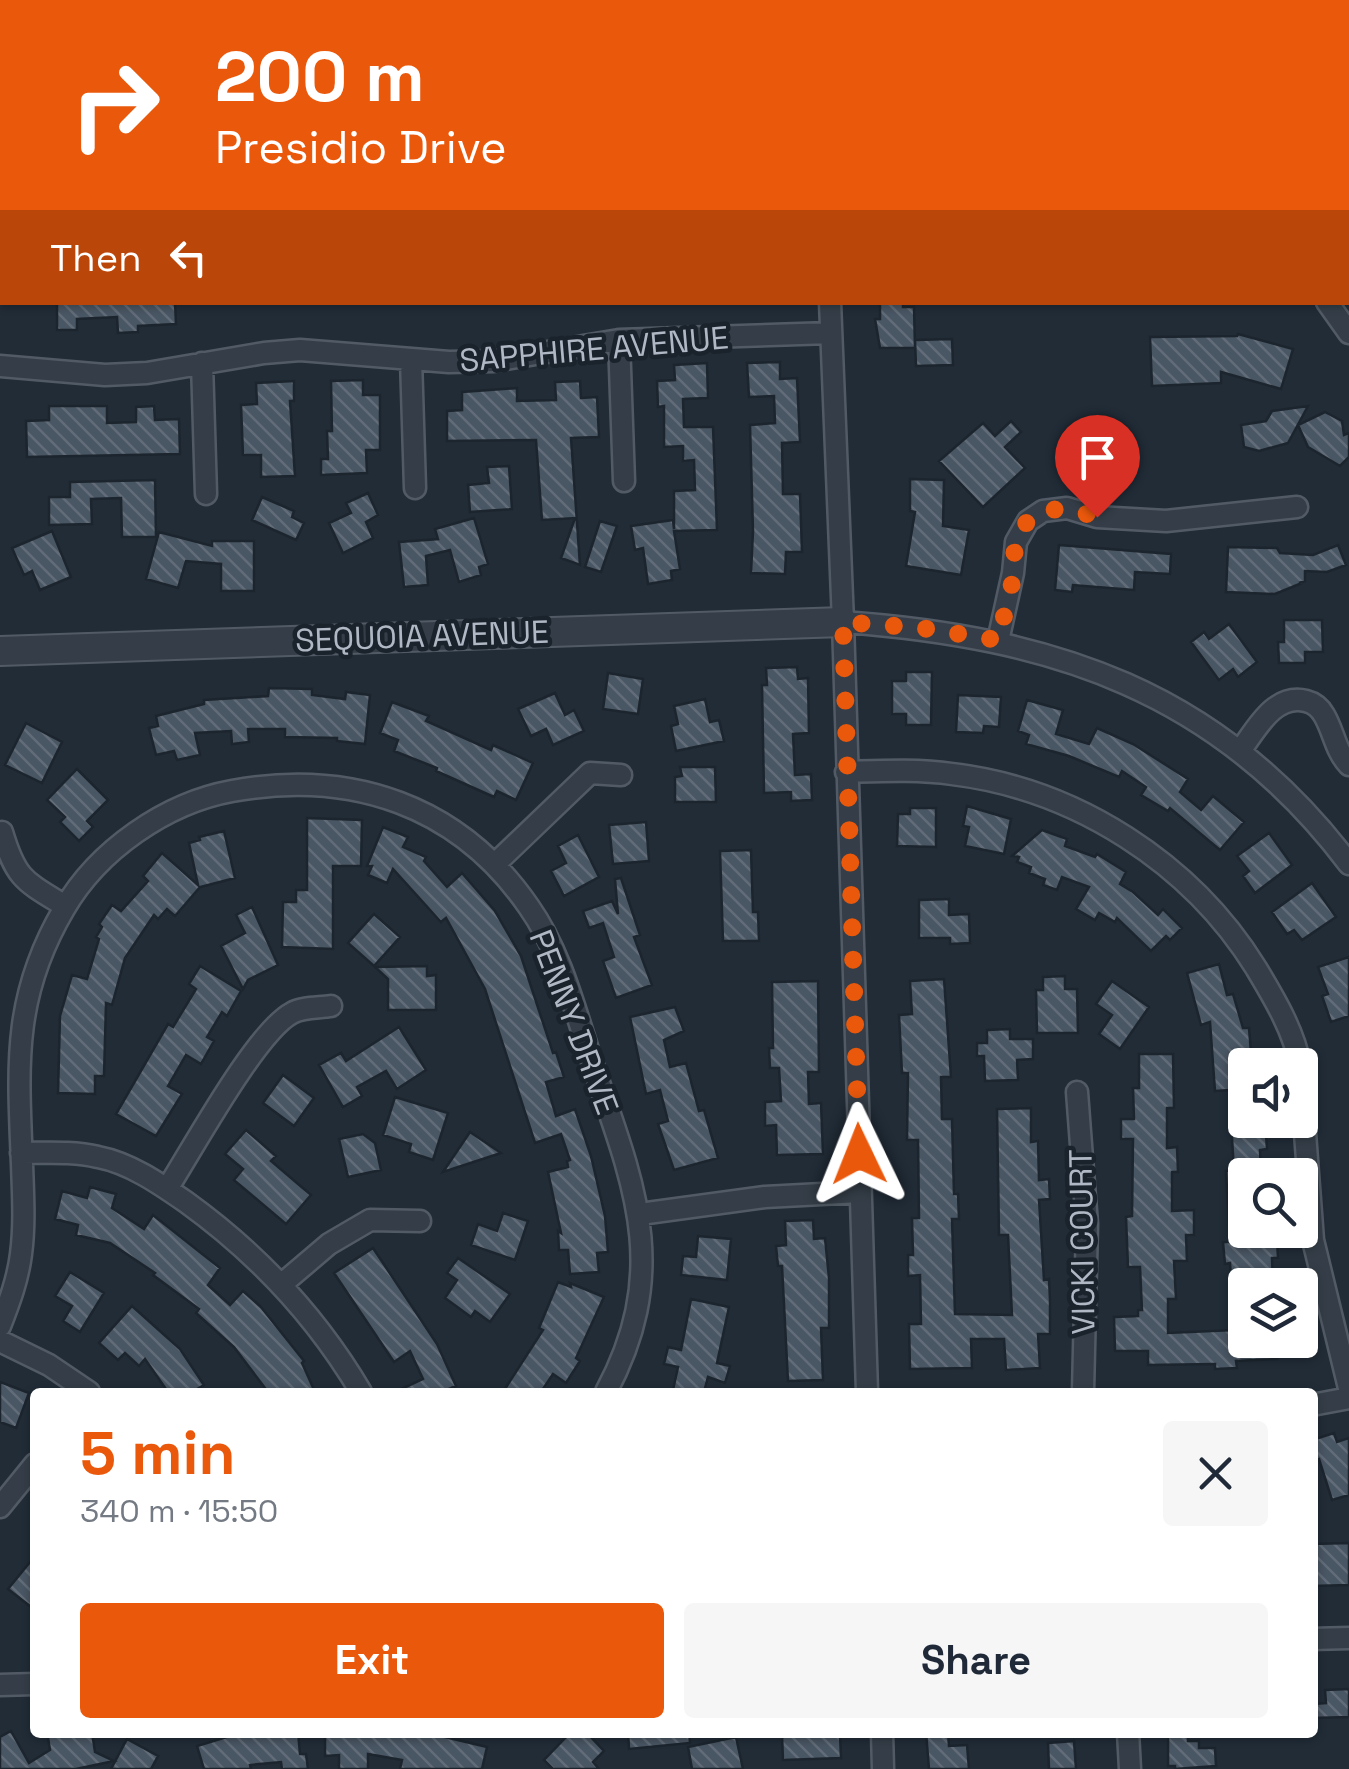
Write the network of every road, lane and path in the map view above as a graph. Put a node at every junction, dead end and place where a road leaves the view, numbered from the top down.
1 (830, 305) edge
2 (1328, 305) edge
3 (831, 332) junction
4 (1349, 332) edge
5 (619, 340) junction
6 (410, 360) junction
7 (202, 364) junction
8 (0, 366) edge
9 (624, 481) dead end
10 (415, 488) dead end
11 (206, 494) dead end
12 (1296, 507) dead end
13 (843, 622) junction
14 (998, 640) junction
15 (0, 650) edge
16 (1240, 751) junction
17 (1349, 765) edge
18 (846, 772) junction
19 (621, 775) dead end
20 (2, 832) edge
21 (494, 864) junction
22 (1349, 864) edge
23 (66, 906) junction
24 (330, 1006) dead end
25 (1294, 1048) edge
26 (1077, 1092) dead end
27 (1305, 1138) edge
28 (22, 1154) junction
29 (167, 1189) junction
30 (860, 1192) junction
31 (640, 1214) junction
32 (420, 1221) dead end
33 (282, 1284) junction
34 (0, 1326) edge
35 (0, 1341) edge
36 (82, 1388) edge
37 (358, 1388) edge
38 (608, 1388) edge
39 (868, 1388) edge
40 (1083, 1388) edge
41 (1349, 1388) edge
42 (1349, 1398) edge
43 (1318, 1404) edge
44 (30, 1470) edge
45 (0, 1507) edge
46 (1349, 1638) edge
47 (1318, 1639) edge
48 (30, 1684) edge
49 (0, 1686) edge
50 (882, 1738) edge
51 (1128, 1738) edge
52 (884, 1769) edge
53 (1130, 1769) edge

1 - 3 street
2 - 4 street
3 - 5 street, SAPPHIRE AVENUE
3 - 13 street
5 - 6 street, SAPPHIRE AVENUE
5 - 9 street
6 - 7 street, SAPPHIRE AVENUE
6 - 10 street
7 - 8 street, SAPPHIRE AVENUE
7 - 11 street
12 - 14 street
13 - 14 street
13 - 15 street, SEQUOIA AVENUE
13 - 18 street
14 - 16 street
16 - 17 street
16 - 22 street
18 - 25 street
18 - 30 street
19 - 21 street
20 - 23 street
21 - 23 street, PENNY DRIVE
21 - 31 street, PENNY DRIVE
23 - 28 street, PENNY DRIVE
24 - 29 street
26 - 40 street, VICKI COURT
27 - 41 street
28 - 29 street
28 - 34 street, PENNY DRIVE
29 - 33 street
30 - 31 street
30 - 39 street
31 - 38 street, PENNY DRIVE
32 - 33 street
33 - 37 street
35 - 36 street
42 - 43 street
44 - 45 street
46 - 47 street
48 - 49 street
50 - 52 street
51 - 53 street

